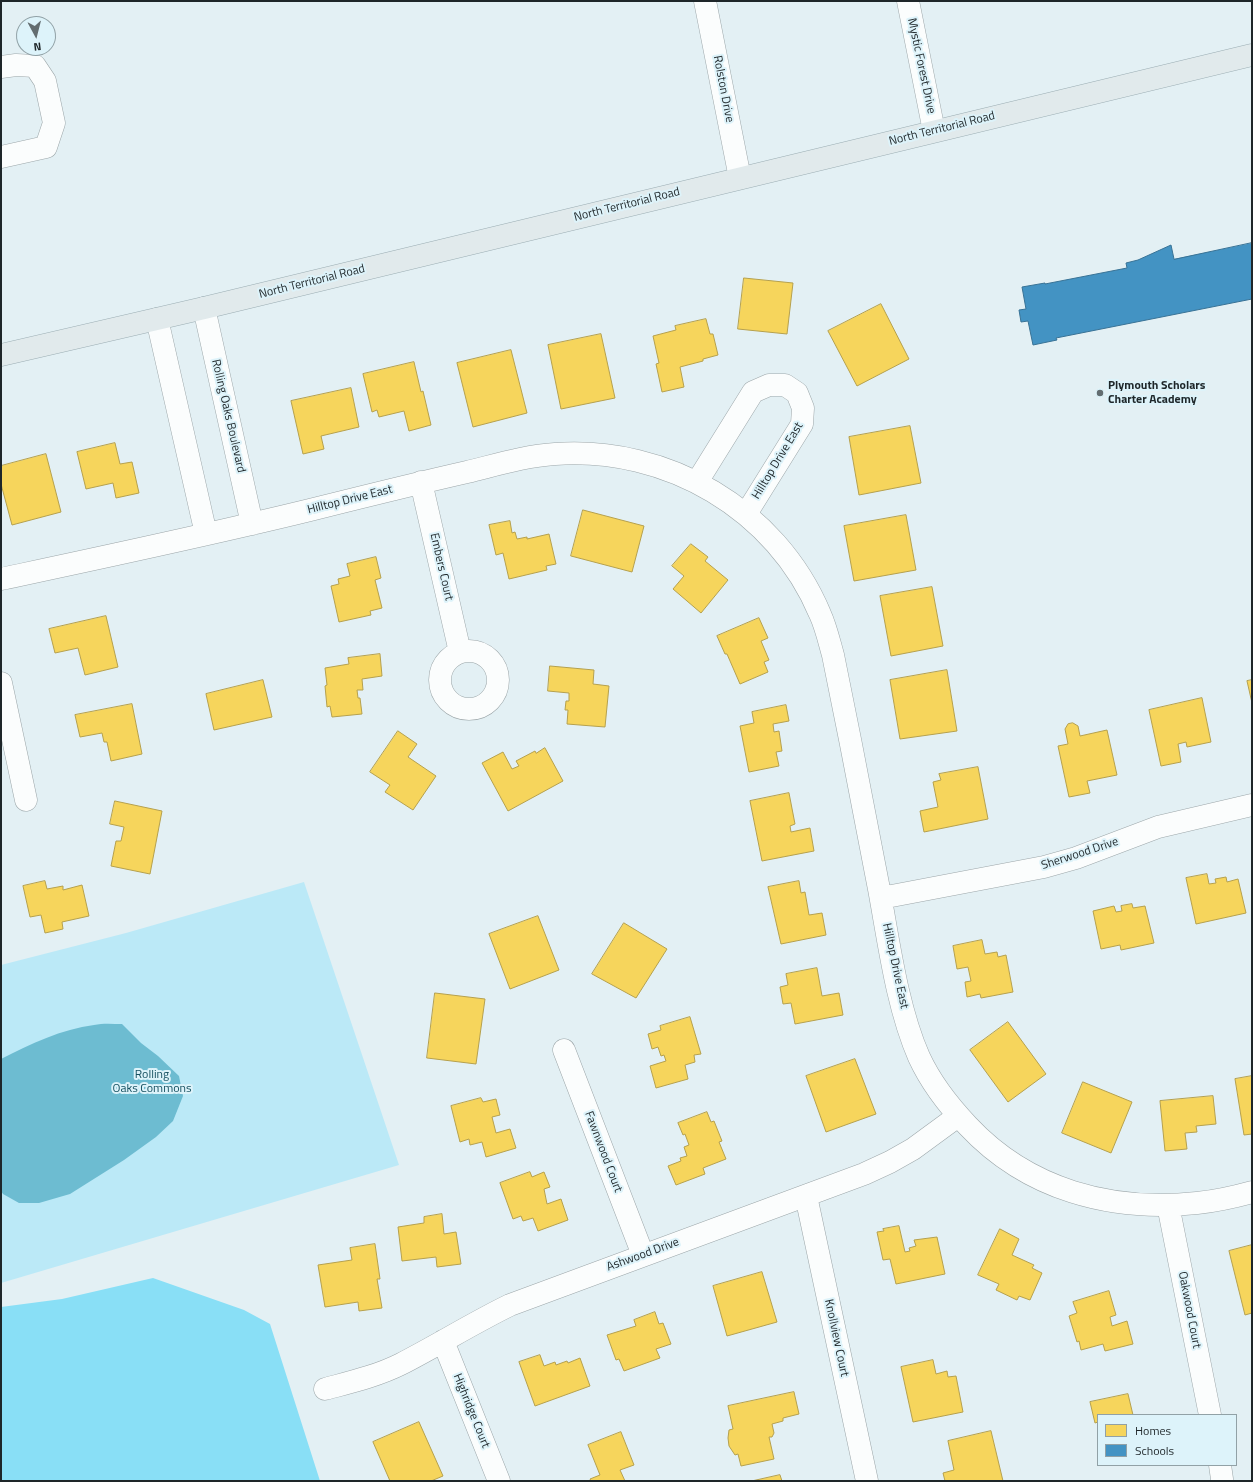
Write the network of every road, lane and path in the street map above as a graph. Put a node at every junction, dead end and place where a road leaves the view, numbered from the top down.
1 (705, 1) edge
2 (908, 1) edge
3 (1252, 55) edge
4 (1, 67) edge
5 (934, 131) junction
6 (1, 157) edge
7 (740, 178) junction
8 (204, 308) junction
9 (157, 319) junction
10 (1, 355) edge
11 (421, 482) junction
12 (697, 482) junction
13 (746, 514) junction
14 (252, 524) junction
15 (206, 534) junction
16 (1, 579) edge
17 (460, 652) dead end
18 (1, 683) edge
19 (26, 800) dead end
20 (1252, 805) edge
21 (881, 898) junction
22 (564, 1050) dead end
23 (958, 1116) junction
24 (1252, 1192) edge
25 (806, 1196) junction
26 (1168, 1205) junction
27 (642, 1255) junction
28 (443, 1341) junction
29 (325, 1389) dead end
30 (1210, 1414) edge
31 (499, 1481) edge
32 (866, 1481) edge

1 - 7 street, Rolston Drive
2 - 5 street, Mystic Forest Drive
3 - 5 main road, North Territorial Road
4 - 6 street
5 - 7 main road, North Territorial Road
7 - 8 main road, North Territorial Road
8 - 9 main road, North Territorial Road
8 - 14 street, Rolling Oaks Boulevard
9 - 10 main road, North Territorial Road
9 - 15 street
11 - 12 street, Hilltop Drive East
11 - 14 street, Hilltop Drive East
11 - 17 street, Embers Court
12 - 13 street, Hilltop Drive East
12 - 13 street, Hilltop Drive East
13 - 21 street, Hilltop Drive East
14 - 15 street, Hilltop Drive East
15 - 16 street, Hilltop Drive East
18 - 19 street
20 - 21 street, Sherwood Drive
21 - 23 street, Hilltop Drive East
22 - 27 street, Fawnwood Court
23 - 25 street, Ashwood Drive
23 - 26 street, Hilltop Drive East
24 - 26 street, Hilltop Drive East
25 - 27 street, Ashwood Drive
25 - 32 street, Knollview Court
26 - 30 street, Oakwood Court
27 - 28 street, Ashwood Drive
28 - 29 street, Ashwood Drive
28 - 31 street, Highridge Court

